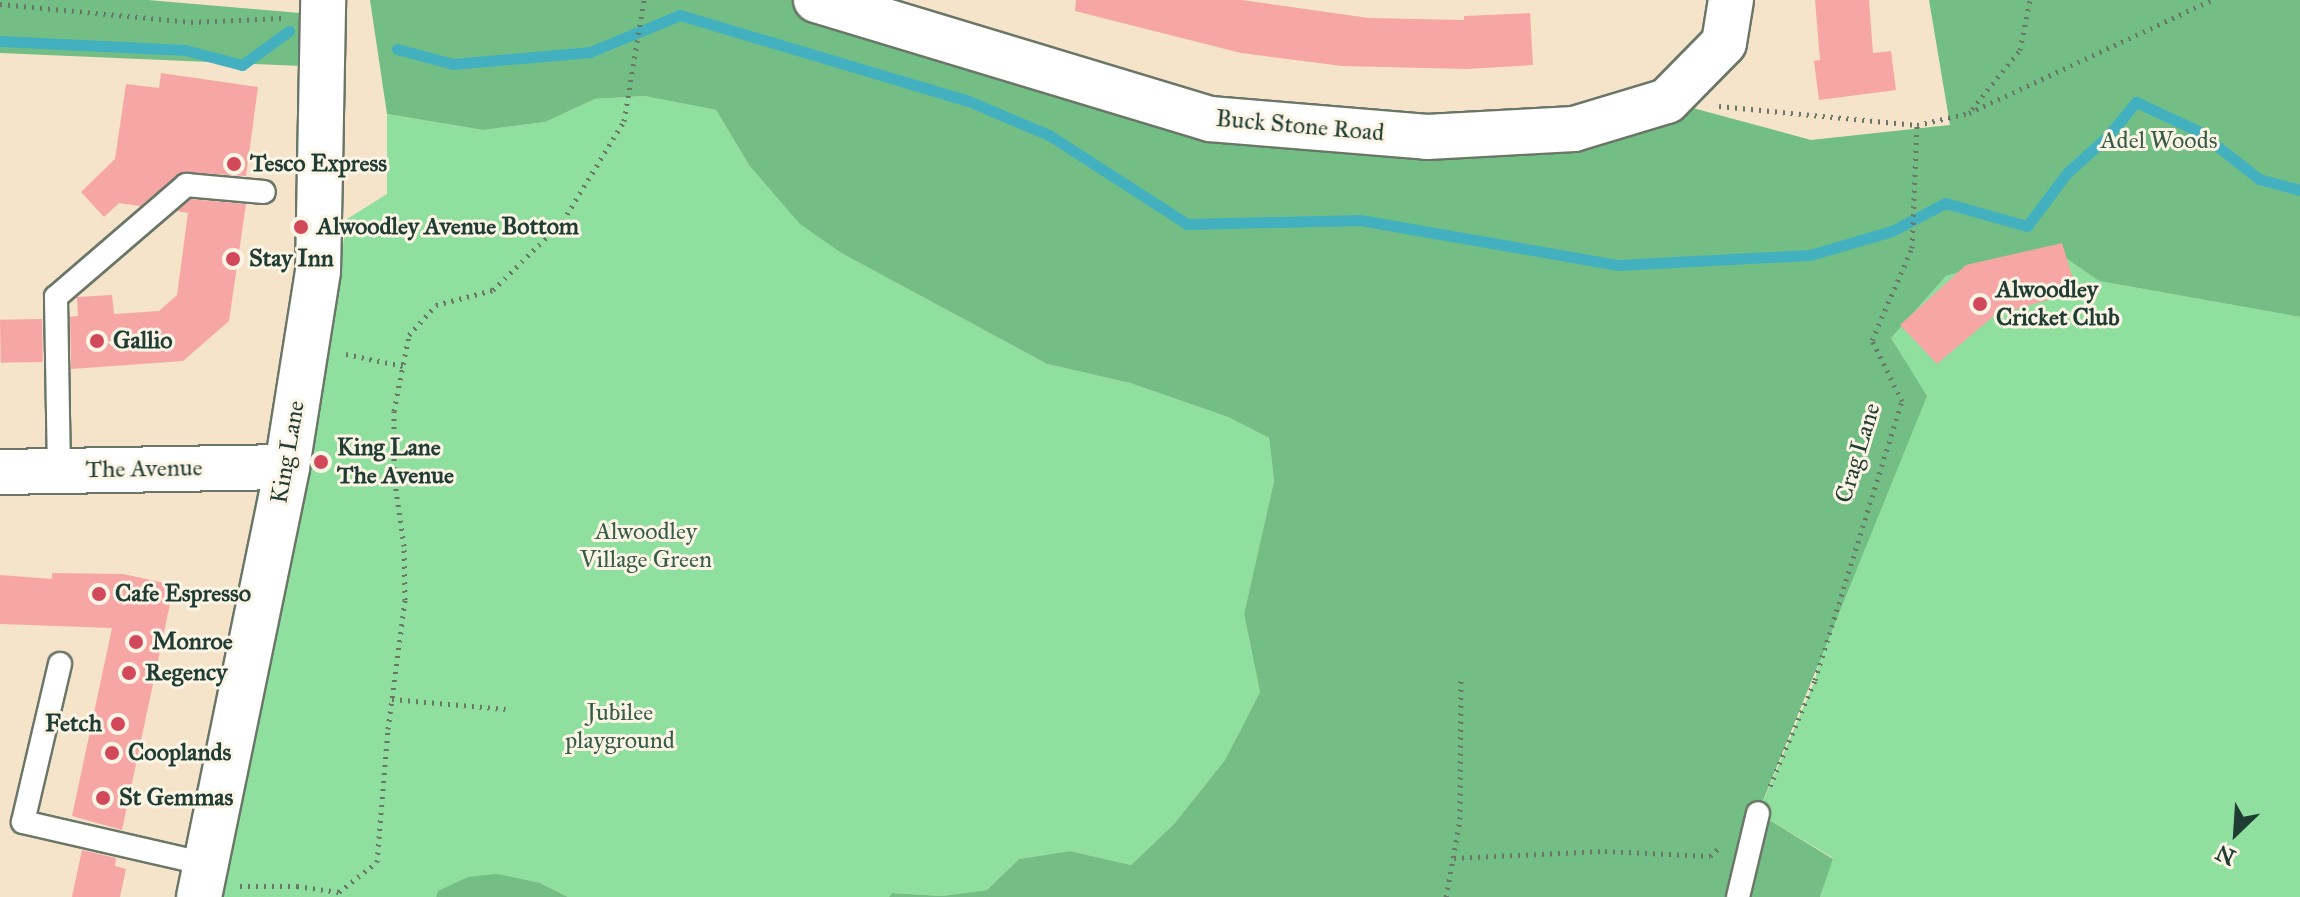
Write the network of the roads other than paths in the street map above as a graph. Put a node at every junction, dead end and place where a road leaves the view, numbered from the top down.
1 (816, 0) edge
2 (1731, 0) edge
3 (322, 7) edge
4 (264, 192) dead end
5 (287, 467) junction
6 (59, 471) junction
7 (0, 472) edge
8 (60, 664) dead end
9 (1758, 813) road end
10 (202, 885) edge
11 (1738, 897) edge

1 - 2 street, Buck Stone Road
3 - 5 street, King Lane
4 - 6 lane
5 - 6 street, The Avenue
5 - 10 street, King Lane
6 - 7 street, The Avenue
8 - 10 lane
9 - 11 lane

